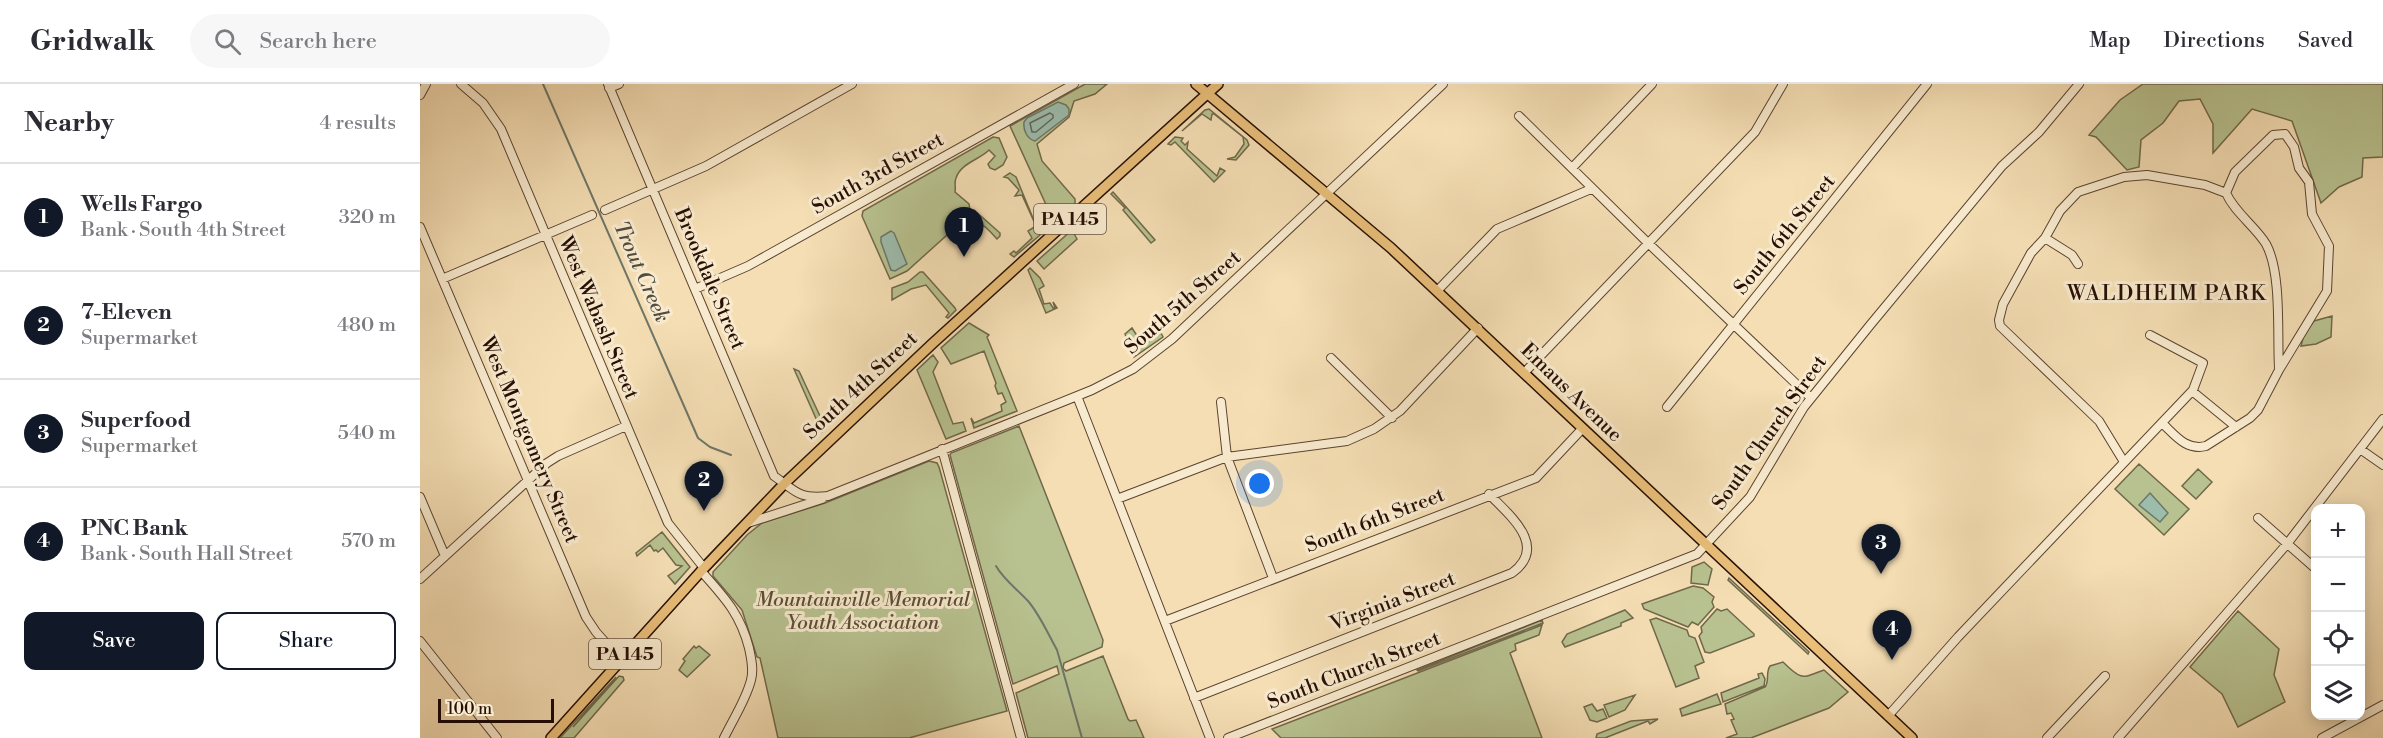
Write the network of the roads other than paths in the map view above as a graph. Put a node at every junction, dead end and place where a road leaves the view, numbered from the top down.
1 (426, 84) edge
2 (461, 84) edge
3 (619, 84) edge
4 (852, 84) edge
5 (1074, 84) edge
6 (1196, 84) edge
7 (1218, 84) edge
8 (1443, 84) edge
9 (1652, 84) edge
10 (1783, 84) edge
11 (1927, 84) edge
12 (2079, 84) edge
13 (608, 86) edge
14 (1208, 94) junction
15 (420, 95) edge
16 (1519, 116) dead end
17 (1572, 168) junction
18 (652, 189) junction
19 (1592, 189) junction
20 (2226, 193) junction
21 (1326, 194) junction
22 (605, 210) dead end
23 (592, 215) dead end
24 (420, 227) edge
25 (545, 235) junction
26 (2045, 238) junction
27 (1648, 243) junction
28 (2078, 264) dead end
29 (442, 279) junction
30 (695, 289) junction
31 (1437, 291) junction
32 (1734, 324) junction
33 (1478, 328) junction
34 (2150, 335) dead end
35 (1331, 358) dead end
36 (2279, 370) junction
37 (1524, 373) junction
38 (2192, 391) junction
39 (1077, 396) junction
40 (1811, 398) junction
41 (1221, 402) dead end
42 (1667, 406) dead end
43 (1392, 418) junction
44 (2383, 419) edge
45 (2162, 423) junction
46 (627, 426) junction
47 (2236, 427) junction
48 (1582, 429) junction
49 (942, 449) junction
50 (2360, 449) junction
51 (1227, 458) junction
52 (2124, 462) junction
53 (2383, 465) edge
54 (529, 480) junction
55 (784, 483) junction
56 (1489, 495) junction
57 (828, 496) junction
58 (420, 497) edge
59 (1117, 499) junction
60 (2258, 518) dead end
61 (744, 525) junction
62 (2286, 544) junction
63 (1705, 545) junction
64 (446, 556) junction
65 (2311, 565) edge
66 (702, 569) junction
67 (1273, 578) junction
68 (420, 579) edge
69 (1164, 621) junction
70 (420, 641) edge
71 (621, 660) junction
72 (2104, 676) dead end
73 (1194, 698) junction
74 (2383, 705) edge
75 (2365, 713) edge
76 (1888, 716) junction
77 (2349, 720) edge
78 (497, 738) edge
79 (551, 738) edge
80 (724, 738) edge
81 (1021, 738) edge
82 (1210, 738) edge
83 (1228, 738) edge
84 (1912, 738) edge
85 (2047, 738) edge
86 (2118, 738) edge
87 (2322, 738) edge

1 - 15 street
2 - 25 street, West Wabash Street
3 - 13 street
4 - 18 street
5 - 30 street, South 3rd Street
6 - 14 main road, Emaus Avenue
7 - 14 main road, South 4th Street / PA 145
8 - 21 street, South 5th Street
9 - 17 street
10 - 27 street
11 - 32 street, South 6th Street
12 - 40 street, South Church Street
13 - 18 street, Brookdale Street
14 - 21 main road, Emaus Avenue
14 - 55 main road, South 4th Street / PA 145
16 - 17 street
17 - 19 street
18 - 22 street
18 - 30 street, Brookdale Street
19 - 27 street
19 - 31 street
20 - 26 street
20 - 36 street
20 - 36 street
21 - 31 main road, Emaus Avenue
21 - 39 street, South 5th Street
23 - 25 street
24 - 29 street, West Montgomery Street
25 - 29 street
25 - 46 street, West Wabash Street
26 - 28 street
26 - 52 street
27 - 32 street
27 - 37 street
29 - 54 street, West Montgomery Street
30 - 55 street, Brookdale Street
31 - 33 main road, Emaus Avenue
32 - 40 street
32 - 42 street, South 6th Street
33 - 37 main road, Emaus Avenue
33 - 43 street
34 - 38 street
35 - 43 street
36 - 47 street
37 - 48 main road, Emaus Avenue
38 - 45 street
38 - 47 street
39 - 49 street, South 5th Street
39 - 59 street
40 - 63 street, South Church Street
41 - 51 street
43 - 51 street
44 - 50 street
45 - 47 street
45 - 52 street
46 - 54 street
46 - 66 street, West Wabash Street
48 - 56 street, South 6th Street
48 - 63 main road, Emaus Avenue
49 - 57 street, South 5th Street
49 - 81 street
50 - 53 street
50 - 62 street
51 - 59 street
51 - 67 street
52 - 76 street
54 - 64 street
54 - 71 street, West Montgomery Street
55 - 57 street, South 5th Street
55 - 61 main road, South 4th Street / PA 145
56 - 67 street, South 6th Street
56 - 73 street, Virginia Street
57 - 61 street, South 5th Street
58 - 64 street
59 - 69 street
60 - 62 street
61 - 66 main road, South 4th Street / PA 145
62 - 65 street
62 - 86 street
63 - 76 main road, Emaus Avenue
63 - 83 street, South Church Street
64 - 68 street
66 - 71 main road, South 4th Street / PA 145
66 - 80 street, West Wabash Street
67 - 69 street, South 6th Street
69 - 73 street
70 - 78 street
71 - 79 main road, South 4th Street / PA 145
72 - 85 street
73 - 82 street
74 - 75 street
76 - 84 main road, Emaus Avenue
77 - 87 street

